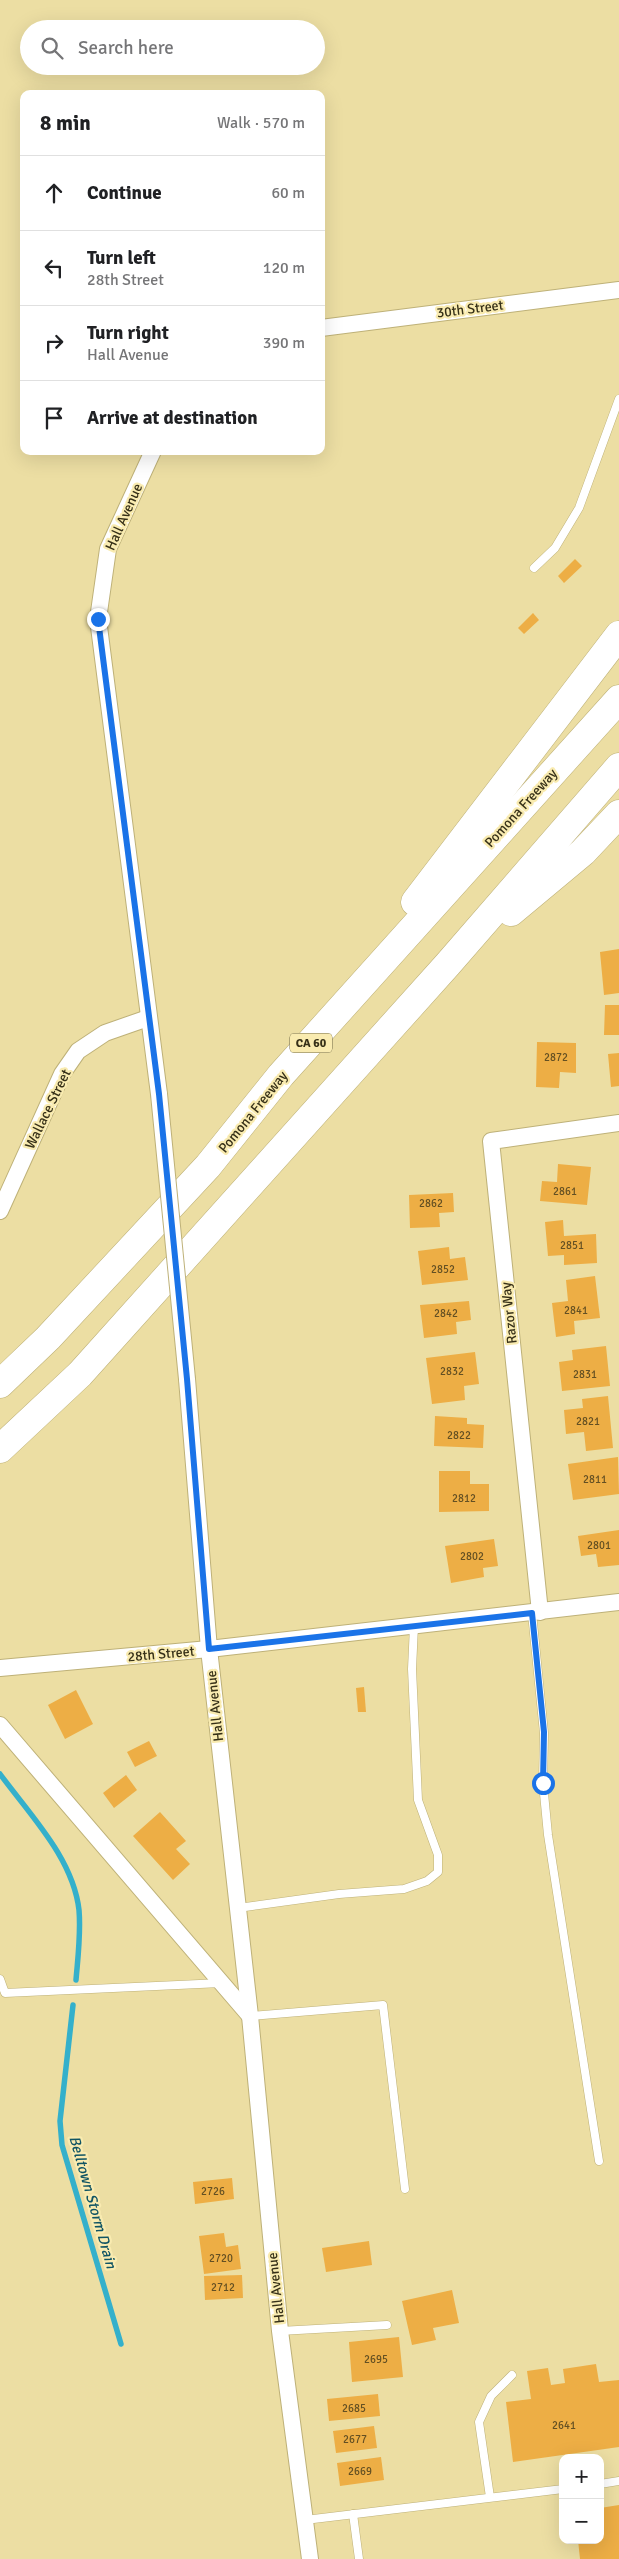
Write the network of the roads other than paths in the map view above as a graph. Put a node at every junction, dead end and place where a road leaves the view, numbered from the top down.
1 (619, 290) edge
2 (325, 327) edge
3 (619, 398) edge
4 (151, 455) edge
5 (534, 568) dead end
6 (619, 634) edge
7 (619, 699) edge
8 (619, 766) edge
9 (619, 814) edge
10 (448, 964) junction
11 (148, 1018) junction
12 (282, 1075) junction
13 (619, 1124) edge
14 (0, 1211) edge
15 (0, 1384) edge
16 (0, 1449) edge
17 (619, 1602) edge
18 (536, 1612) junction
19 (414, 1626) junction
20 (209, 1649) junction
21 (0, 1668) edge
22 (0, 1725) edge
23 (236, 1908) junction
24 (0, 1979) edge
25 (221, 1982) junction
26 (250, 2016) junction
27 (598, 2161) dead end
28 (406, 2189) dead end
29 (387, 2325) dead end
30 (280, 2331) junction
31 (512, 2375) dead end
32 (619, 2481) edge
33 (604, 2483) edge
34 (559, 2489) edge
35 (490, 2497) junction
36 (353, 2514) junction
37 (305, 2520) junction
38 (310, 2559) edge
39 (359, 2559) edge

1 - 2 street, 30th Street
3 - 5 lane
4 - 11 street, Hall Avenue
6 - 12 highway
7 - 12 highway, Pomona Freeway / CA 60
8 - 10 highway
9 - 10 highway
10 - 16 highway
11 - 14 street, Wallace Street
11 - 20 street, Hall Avenue, bridge
12 - 15 highway, Pomona Freeway / CA 60
13 - 18 street, Razor Way
17 - 18 street, 28th Street
18 - 19 street, 28th Street
18 - 27 lane
19 - 20 street, 28th Street
19 - 23 lane
20 - 21 street, 28th Street
20 - 23 street, Hall Avenue
22 - 25 street
23 - 26 street, Hall Avenue
24 - 25 lane
25 - 26 street
26 - 28 lane
26 - 30 street, Hall Avenue
29 - 30 lane
30 - 37 street, Hall Avenue
31 - 35 lane
32 - 33 lane
34 - 35 lane
35 - 36 lane
36 - 37 lane
36 - 39 lane
37 - 38 street, Hall Avenue

